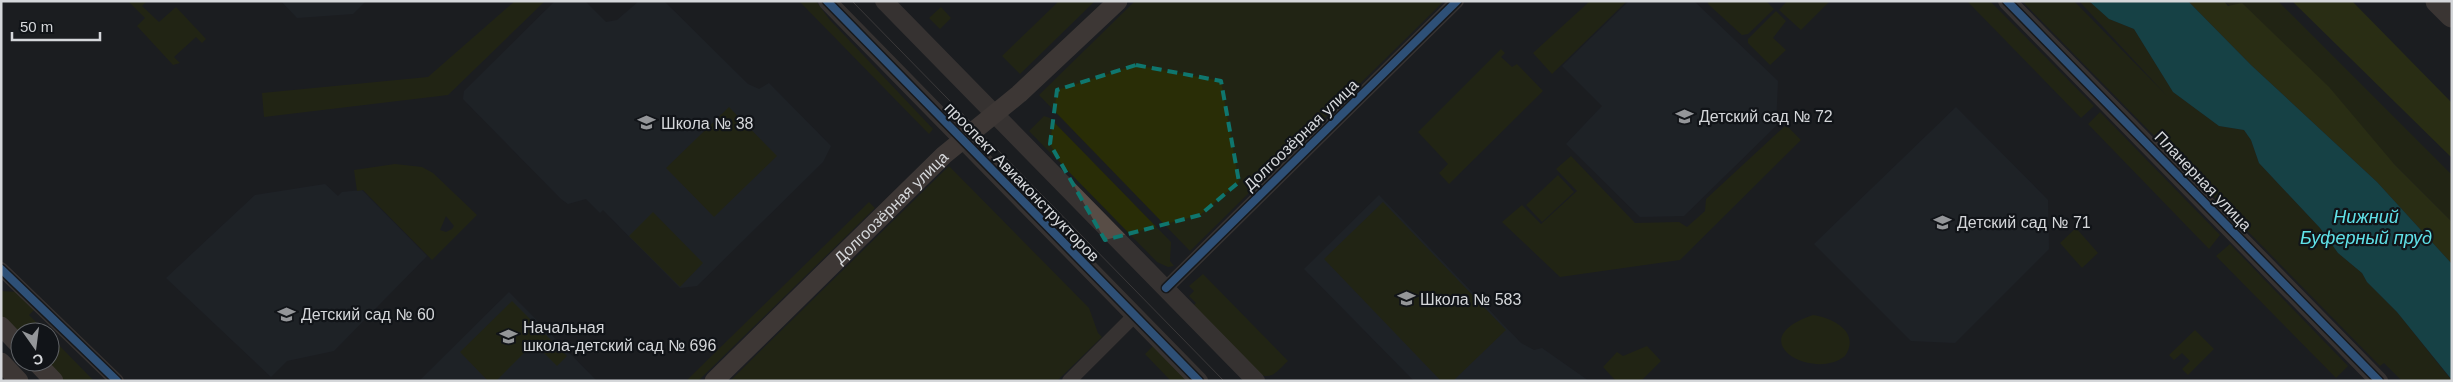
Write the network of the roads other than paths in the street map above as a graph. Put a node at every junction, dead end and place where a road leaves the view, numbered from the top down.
1 (827, 1) edge
2 (884, 1) edge
3 (1118, 1) edge
4 (1457, 1) edge
5 (2007, 1) edge
6 (2438, 1) edge
7 (2452, 15) edge
8 (995, 114) junction
9 (962, 141) junction
10 (1, 269) edge
11 (1166, 288) junction
12 (1134, 316) junction
13 (1, 326) edge
14 (10, 335) edge
15 (1, 362) edge
16 (19, 381) edge
17 (117, 381) edge
18 (714, 381) edge
19 (1069, 381) edge
20 (1199, 381) edge
21 (1256, 381) edge
22 (2379, 381) edge

1 - 9 street, проспект Авиаконструкторов
2 - 8 street, проспект Авиаконструкторов
3 - 8 main road, Долгоозёрная улица
4 - 11 street, Долгоозёрная улица
5 - 22 street, Планерная улица
6 - 7 highway
8 - 9 main road, Долгоозёрная улица
8 - 11 street, проспект Авиаконструкторов
9 - 12 street, проспект Авиаконструкторов
9 - 18 main road, Долгоозёрная улица
10 - 17 street
11 - 21 street, проспект Авиаконструкторов
12 - 19 street
12 - 20 street, проспект Авиаконструкторов
13 - 14 main road
15 - 16 main road

